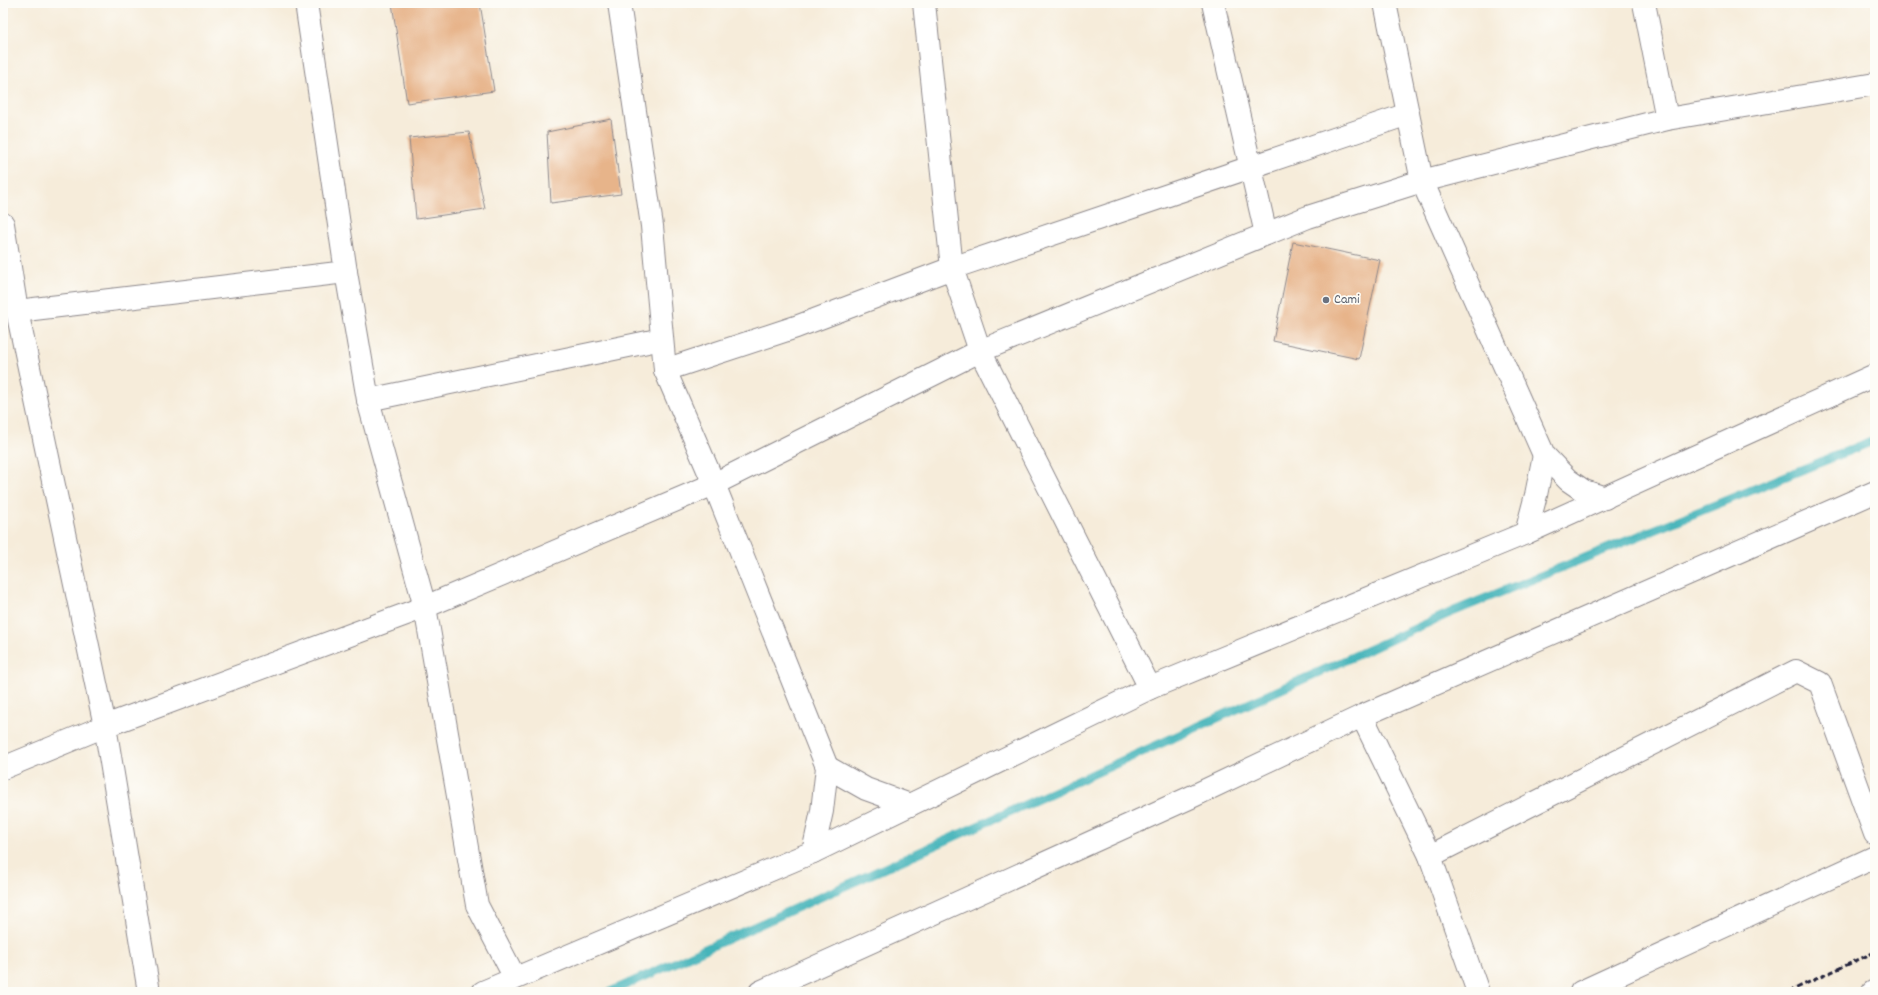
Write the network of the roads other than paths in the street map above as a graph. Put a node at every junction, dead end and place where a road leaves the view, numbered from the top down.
1 (306, 3) edge
2 (619, 3) edge
3 (924, 3) edge
4 (1213, 3) edge
5 (1384, 3) edge
6 (1644, 3) edge
7 (1875, 84) edge
8 (1408, 114) junction
9 (1667, 119) junction
10 (1251, 168) junction
11 (1422, 181) junction
12 (3, 224) edge
13 (1266, 234) junction
14 (952, 268) junction
15 (346, 272) junction
16 (17, 311) junction
17 (662, 339) junction
18 (980, 351) junction
19 (665, 370) junction
20 (1875, 375) edge
21 (368, 400) junction
22 (1544, 455) junction
23 (714, 484) junction
24 (1875, 492) edge
25 (1605, 498) junction
26 (1526, 533) junction
27 (425, 607) junction
28 (1150, 688) junction
29 (1362, 716) junction
30 (105, 726) junction
31 (827, 767) junction
32 (3, 768) edge
33 (910, 805) junction
34 (1875, 834) edge
35 (813, 852) junction
36 (1430, 856) junction
37 (1875, 857) edge
38 (515, 978) junction
39 (148, 992) edge
40 (483, 992) edge
41 (760, 992) edge
42 (1478, 992) edge
43 (1581, 992) edge

1 - 15 street
2 - 17 street
3 - 14 street
4 - 10 street
5 - 8 street
6 - 9 street
7 - 9 street
8 - 10 street
8 - 11 street
9 - 11 street
10 - 13 street
10 - 14 street
11 - 13 street
11 - 22 street
12 - 16 street
13 - 18 street
14 - 18 street
14 - 19 street
15 - 16 street
15 - 21 street
16 - 30 street
17 - 19 street
17 - 21 street
18 - 23 street
18 - 28 street
19 - 23 street
20 - 25 street
21 - 27 street
22 - 25 street
22 - 26 street
23 - 27 street
23 - 31 street
24 - 29 street
25 - 26 street
26 - 28 street
27 - 30 street
27 - 38 street
28 - 33 street
29 - 36 street
29 - 41 street
30 - 32 street
30 - 39 street
31 - 33 street
31 - 35 street
33 - 35 street
34 - 36 street
35 - 38 street
36 - 42 street
37 - 43 street
38 - 40 street

